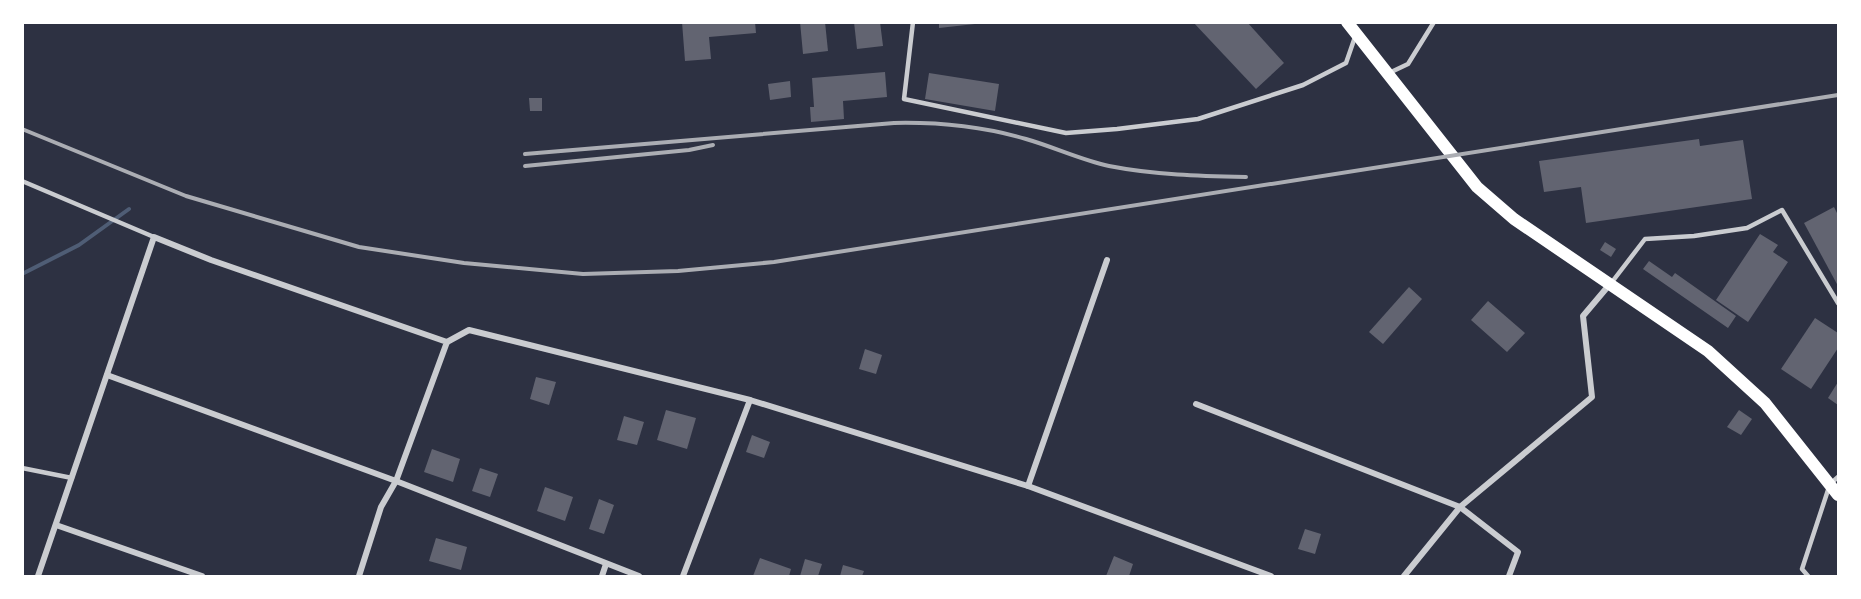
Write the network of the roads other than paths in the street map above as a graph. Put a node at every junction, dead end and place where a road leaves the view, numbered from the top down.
1 (913, 22) edge
2 (1347, 22) edge
3 (1434, 22) edge
4 (1356, 34) junction
5 (1387, 75) junction
6 (22, 181) edge
7 (154, 237) junction
8 (1107, 260) dead end
9 (1610, 284) junction
10 (1839, 303) edge
11 (447, 342) junction
12 (107, 375) junction
13 (750, 400) junction
14 (1196, 404) dead end
15 (22, 468) edge
16 (72, 478) junction
17 (1834, 481) edge
18 (396, 482) junction
19 (1028, 486) junction
20 (1839, 495) edge
21 (1460, 507) junction
22 (56, 525) junction
23 (606, 564) junction
24 (38, 576) edge
25 (202, 576) edge
26 (359, 576) edge
27 (602, 576) edge
28 (639, 576) edge
29 (683, 576) edge
30 (1271, 576) edge
31 (1404, 576) edge
32 (1509, 576) edge
33 (1808, 576) edge

1 - 4 lane
2 - 4 main road
3 - 5 lane
4 - 5 main road
5 - 9 main road
6 - 7 lane
7 - 11 street
7 - 12 street
8 - 19 street
9 - 10 lane
9 - 17 main road
9 - 21 street
11 - 13 street
11 - 18 street
12 - 16 street
12 - 18 street
13 - 19 street
13 - 29 street
14 - 21 street
15 - 16 lane
16 - 22 street
17 - 20 main road
17 - 33 lane
18 - 23 street
18 - 26 street
19 - 30 street
21 - 31 street
21 - 32 street
22 - 24 street
22 - 25 street
23 - 27 street
23 - 28 street

